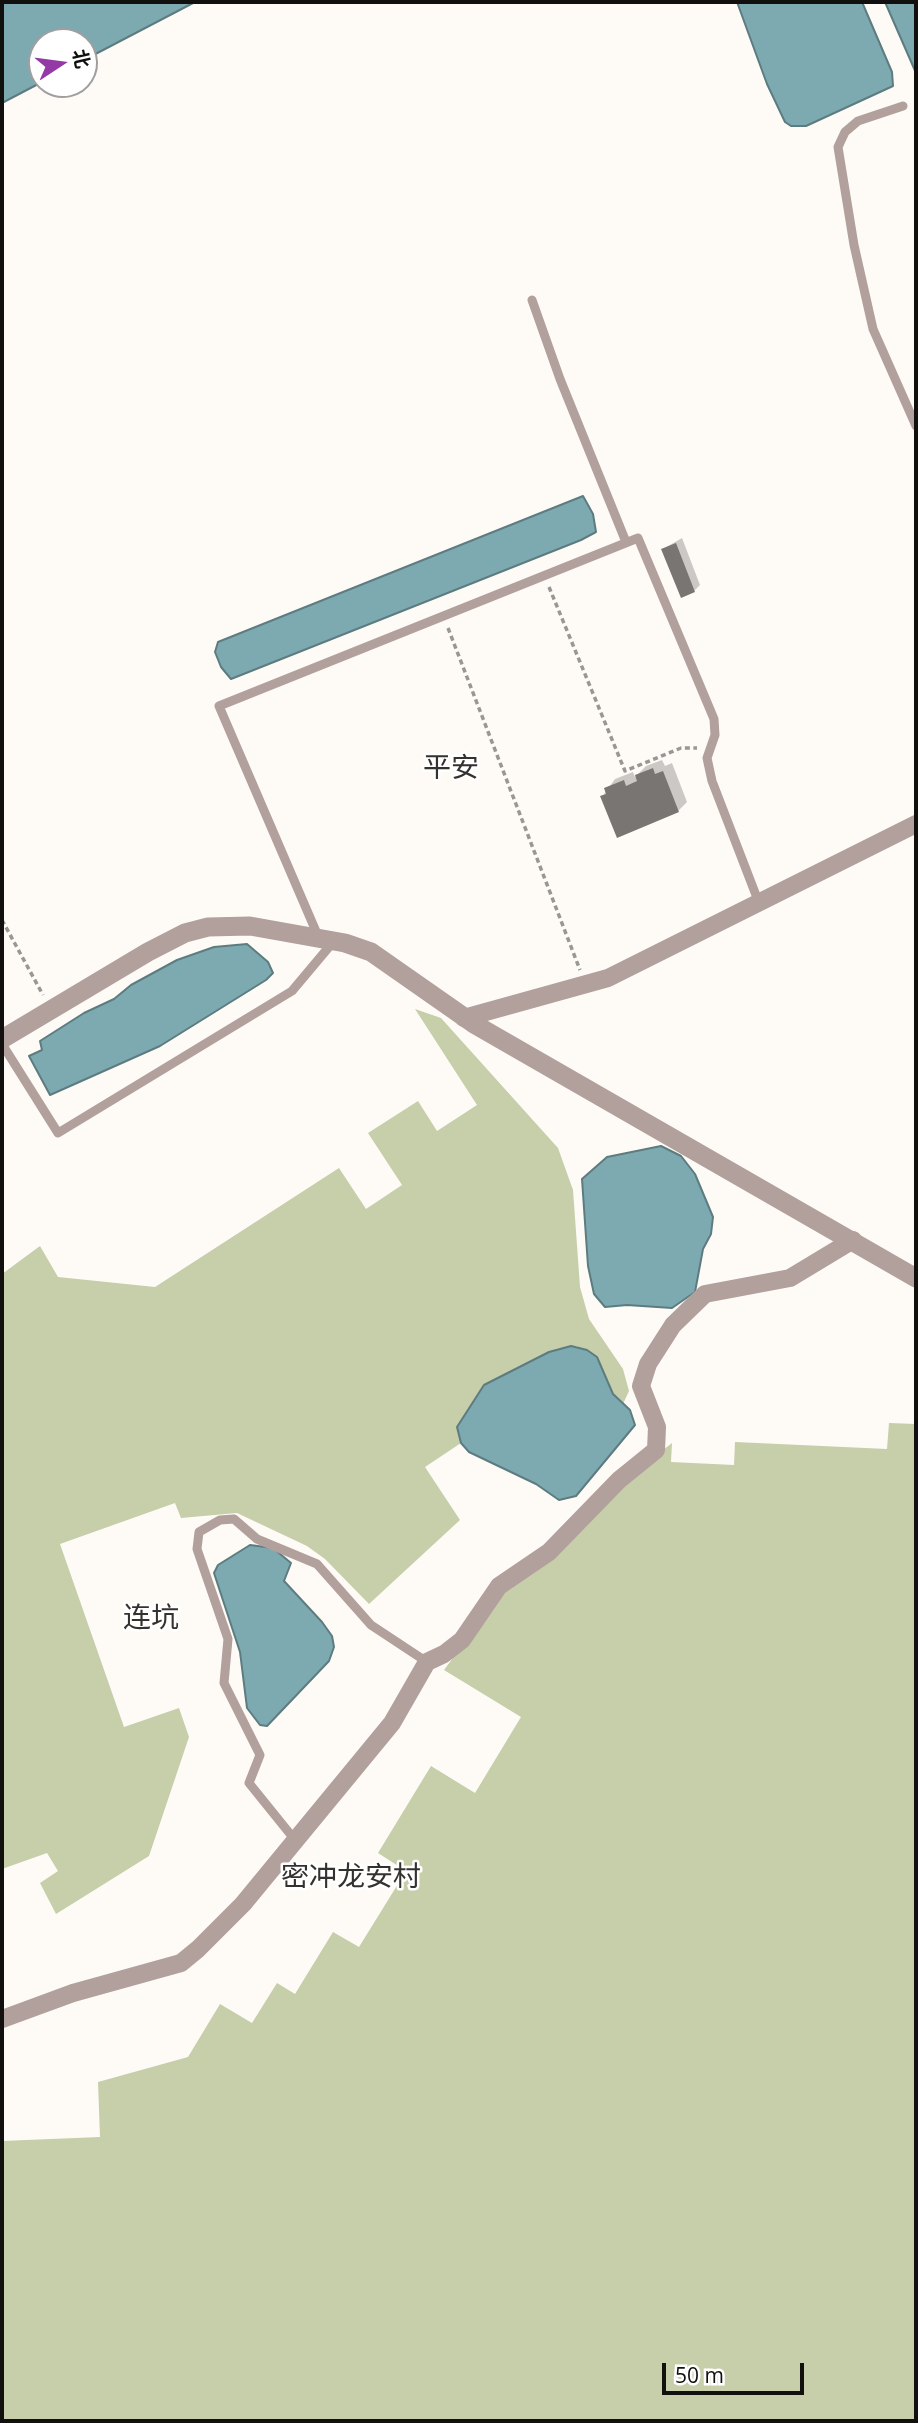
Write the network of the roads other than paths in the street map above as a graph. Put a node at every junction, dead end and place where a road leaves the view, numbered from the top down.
1 (903, 106) dead end
2 (532, 300) dead end
3 (916, 426) edge
4 (626, 542) junction
5 (916, 824) edge
6 (760, 904) junction
7 (326, 940) junction
8 (464, 1018) junction
9 (2, 1042) edge
10 (853, 1240) junction
11 (916, 1278) edge
12 (427, 1662) junction
13 (295, 1840) junction
14 (2, 2019) edge

1 - 3 lane
2 - 4 lane
4 - 6 lane
4 - 7 lane
5 - 6 street
6 - 8 street
7 - 8 street
7 - 9 street
7 - 9 lane
8 - 10 street
10 - 11 street
10 - 12 street
12 - 13 street
12 - 13 lane
13 - 14 street

